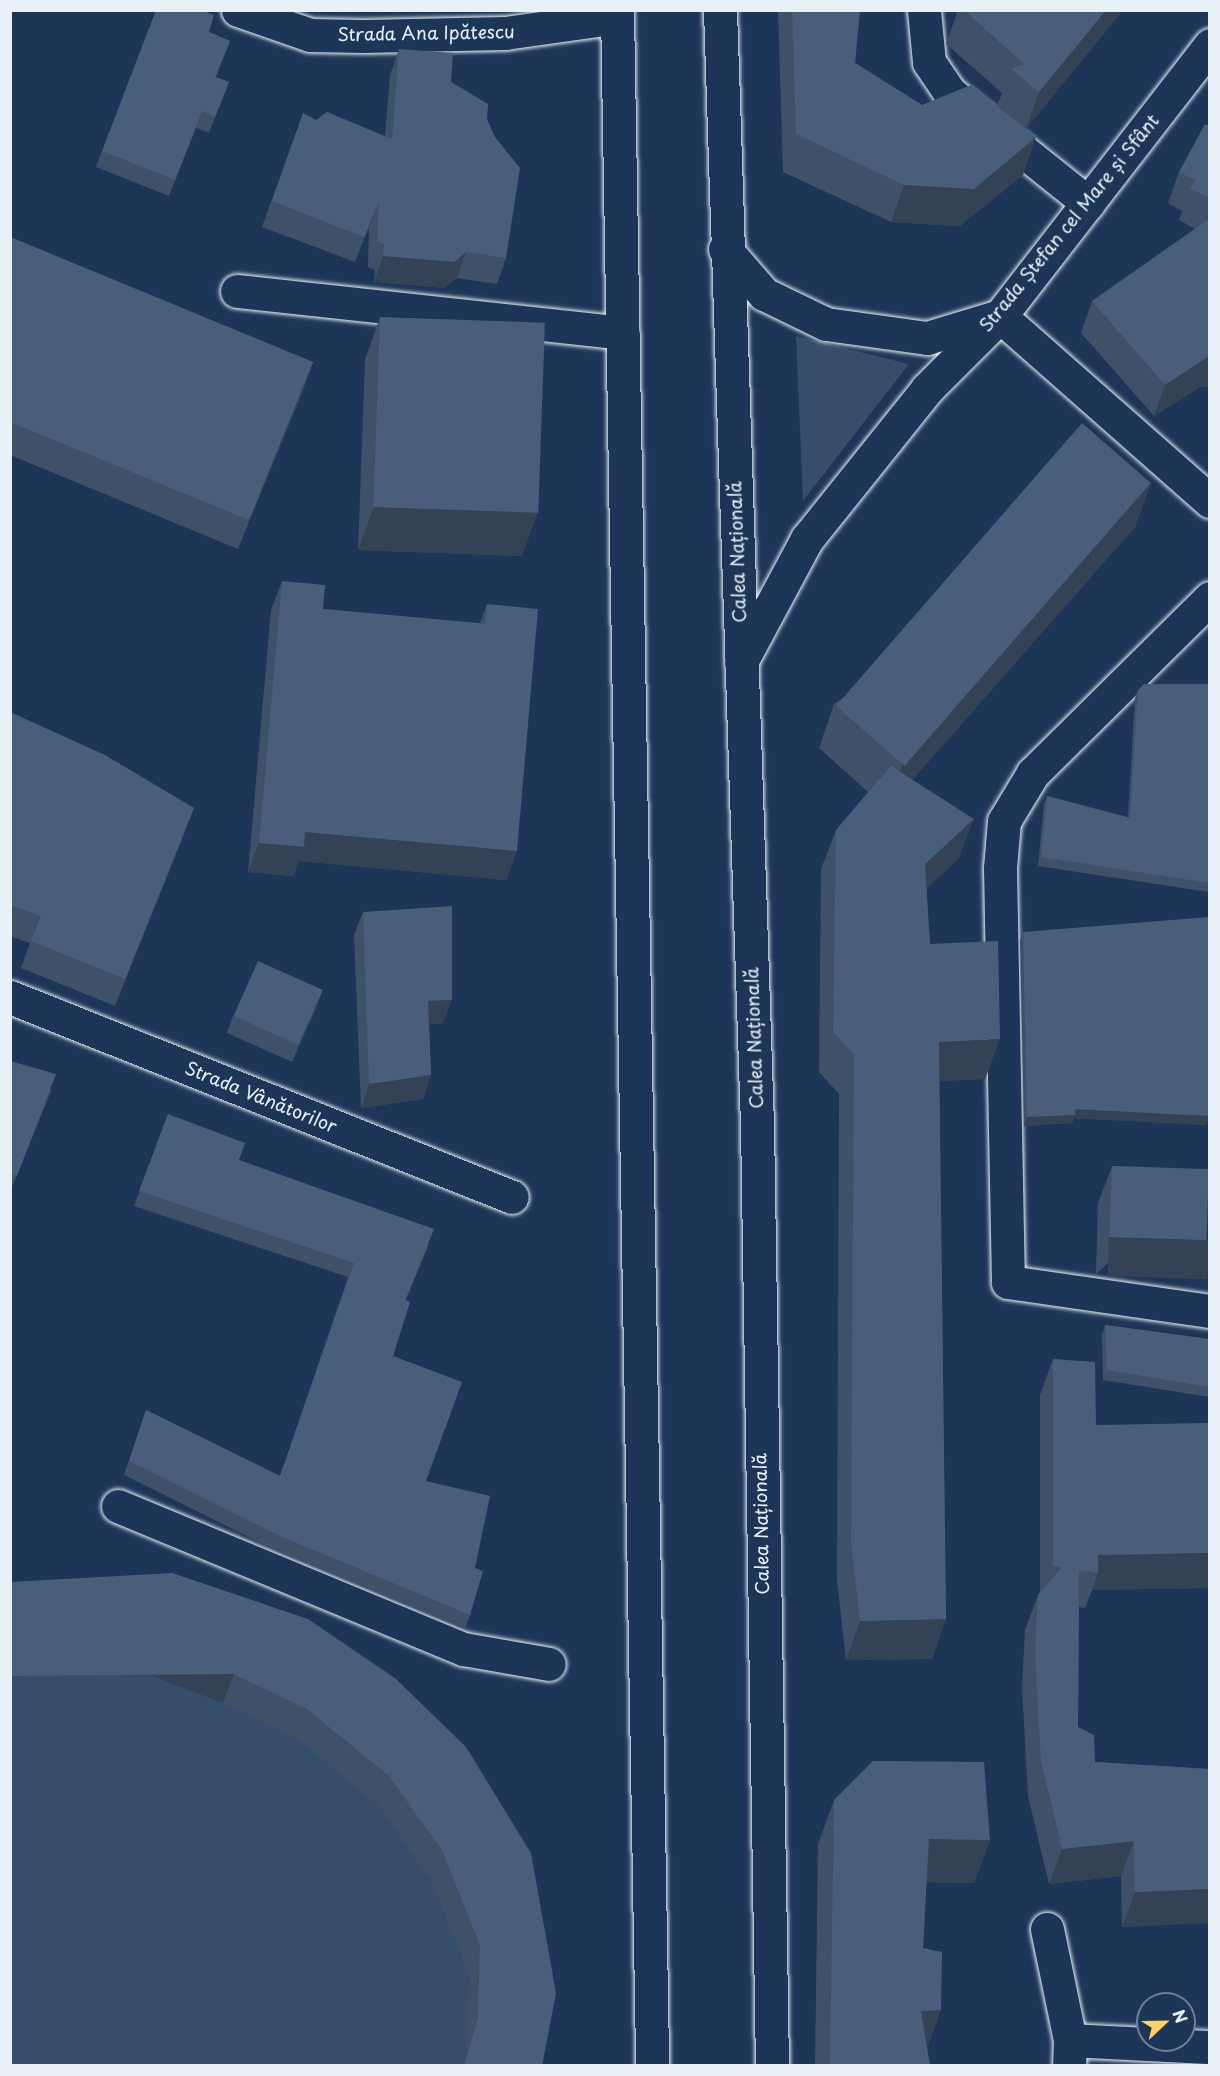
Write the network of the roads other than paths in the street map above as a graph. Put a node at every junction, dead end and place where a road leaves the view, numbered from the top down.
1 (238, 10) edge
2 (720, 10) edge
3 (924, 10) edge
4 (617, 14) edge
5 (1209, 45) edge
6 (1088, 203) junction
7 (725, 249) junction
8 (237, 291) dead end
9 (1000, 316) junction
10 (623, 333) junction
11 (1209, 501) edge
12 (1209, 598) edge
13 (741, 662) junction
14 (10, 998) edge
15 (512, 1197) dead end
16 (1209, 1311) edge
17 (118, 1506) dead end
18 (549, 1664) dead end
19 (1047, 1929) dead end
20 (1209, 2047) edge
21 (1069, 2053) edge
22 (652, 2066) edge
23 (772, 2066) edge

1 - 4 street, Strada Ana Ipătescu
2 - 7 street, Calea Națională
3 - 6 street
4 - 10 street
5 - 6 street, Strada Ștefan cel Mare și Sfânt
6 - 9 street, Strada Ștefan cel Mare și Sfânt
7 - 9 street
7 - 13 street, Calea Națională
8 - 10 street
9 - 11 street
9 - 13 street, Strada Ștefan cel Mare și Sfânt
10 - 22 street
12 - 16 street
13 - 23 street, Calea Națională
14 - 15 street, Strada Vânătorilor
17 - 18 street
19 - 21 street
20 - 21 street

